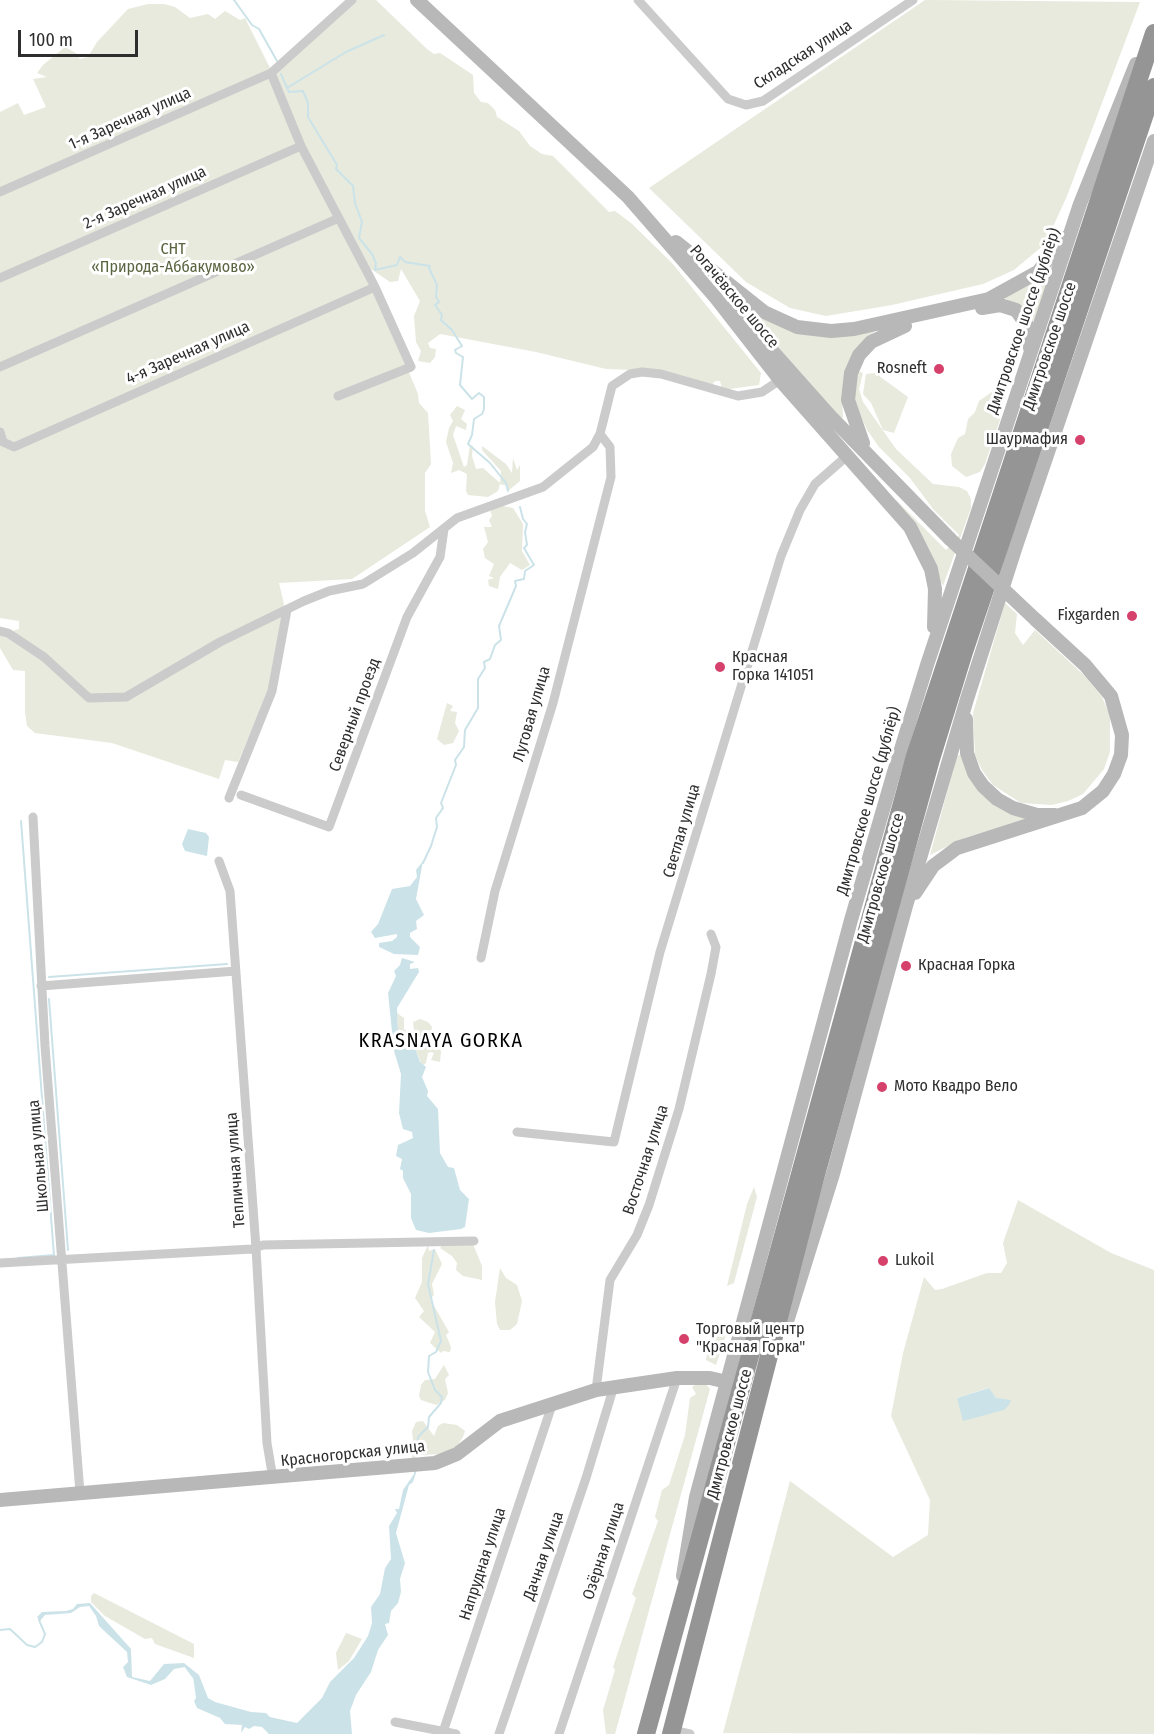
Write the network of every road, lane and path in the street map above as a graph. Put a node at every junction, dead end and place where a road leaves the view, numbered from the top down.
1 (352, 0) edge
2 (417, 0) edge
3 (638, 0) edge
4 (913, 0) edge
5 (1154, 22) edge
6 (1154, 33) edge
7 (272, 72) junction
8 (1154, 87) edge
9 (1154, 141) edge
10 (301, 146) junction
11 (0, 192) edge
12 (628, 197) junction
13 (1080, 204) junction
14 (339, 218) junction
15 (676, 242) junction
16 (0, 278) edge
17 (375, 287) junction
18 (1027, 364) junction
19 (0, 367) edge
20 (780, 380) junction
21 (338, 396) dead end
22 (0, 432) edge
23 (600, 434) junction
24 (847, 456) junction
25 (871, 458) junction
26 (444, 529) junction
27 (287, 610) junction
28 (0, 631) edge
29 (927, 665) junction
30 (967, 699) junction
31 (242, 795) dead end
32 (229, 798) dead end
33 (1064, 815) junction
34 (33, 817) dead end
35 (219, 861) dead end
36 (906, 906) junction
37 (711, 934) dead end
38 (481, 958) dead end
39 (236, 971) junction
40 (41, 986) junction
41 (517, 1131) dead end
42 (474, 1241) dead end
43 (256, 1248) junction
44 (62, 1259) junction
45 (0, 1263) edge
46 (677, 1378) junction
47 (727, 1382) junction
48 (614, 1386) junction
49 (596, 1390) junction
50 (760, 1394) junction
51 (552, 1405) junction
52 (273, 1479) junction
53 (80, 1493) junction
54 (0, 1500) edge
55 (680, 1608) junction
56 (395, 1722) dead end
57 (444, 1732) junction
58 (678, 1733) edge
59 (456, 1734) edge
60 (499, 1734) edge
61 (558, 1734) edge
62 (646, 1734) edge

1 - 7 street, 1-я Заречная улица
2 - 12 main road, Рогачёвское шоссе
3 - 4 street, Складская улица
5 - 13 main road, Дмитровское шоссе (дублёр)
6 - 55 highway, Дмитровское шоссе
7 - 10 street
7 - 11 street, 1-я Заречная улица
8 - 50 highway, Дмитровское шоссе
9 - 30 main road
10 - 14 street
10 - 16 street, 2-я Заречная улица
12 - 15 main road
12 - 20 main road, Рогачёвское шоссе
13 - 15 main road
13 - 18 main road, Дмитровское шоссе (дублёр)
14 - 17 street
14 - 19 street
15 - 25 main road
17 - 21 street
17 - 22 street, 4-я Заречная улица
18 - 25 main road
18 - 29 main road, Дмитровское шоссе (дублёр)
20 - 23 street
20 - 24 main road, Рогачёвское шоссе
23 - 26 street
23 - 38 street, Луговая улица
24 - 29 main road, Рогачёвское шоссе
24 - 41 street, Светлая улица
25 - 33 main road, bridge
26 - 27 street
26 - 31 street, Северный проезд
27 - 28 street
27 - 32 street
29 - 47 main road, Дмитровское шоссе (дублёр)
30 - 33 main road
30 - 36 main road
33 - 36 main road
34 - 40 street, Школьная улица
35 - 39 street, Тепличная улица
36 - 50 main road
37 - 49 street, Восточная улица
39 - 40 street
39 - 43 street, Тепличная улица
40 - 44 street, Школьная улица
42 - 43 street
43 - 44 street
43 - 52 street, Тепличная улица
44 - 45 street
44 - 53 street, Школьная улица
46 - 47 main road, Красногорская улица
46 - 48 main road, Красногорская улица
46 - 61 street, Озёрная улица
47 - 55 main road, Дмитровское шоссе (дублёр)
48 - 49 main road, Красногорская улица
48 - 60 street, Дачная улица
49 - 51 main road, Красногорская улица
50 - 58 highway, Дмитровское шоссе
51 - 52 main road, Красногорская улица
51 - 57 street, Напрудная улица
52 - 53 main road, Красногорская улица
53 - 54 main road, Красногорская улица
55 - 62 highway, Дмитровское шоссе
56 - 57 street
57 - 59 street

